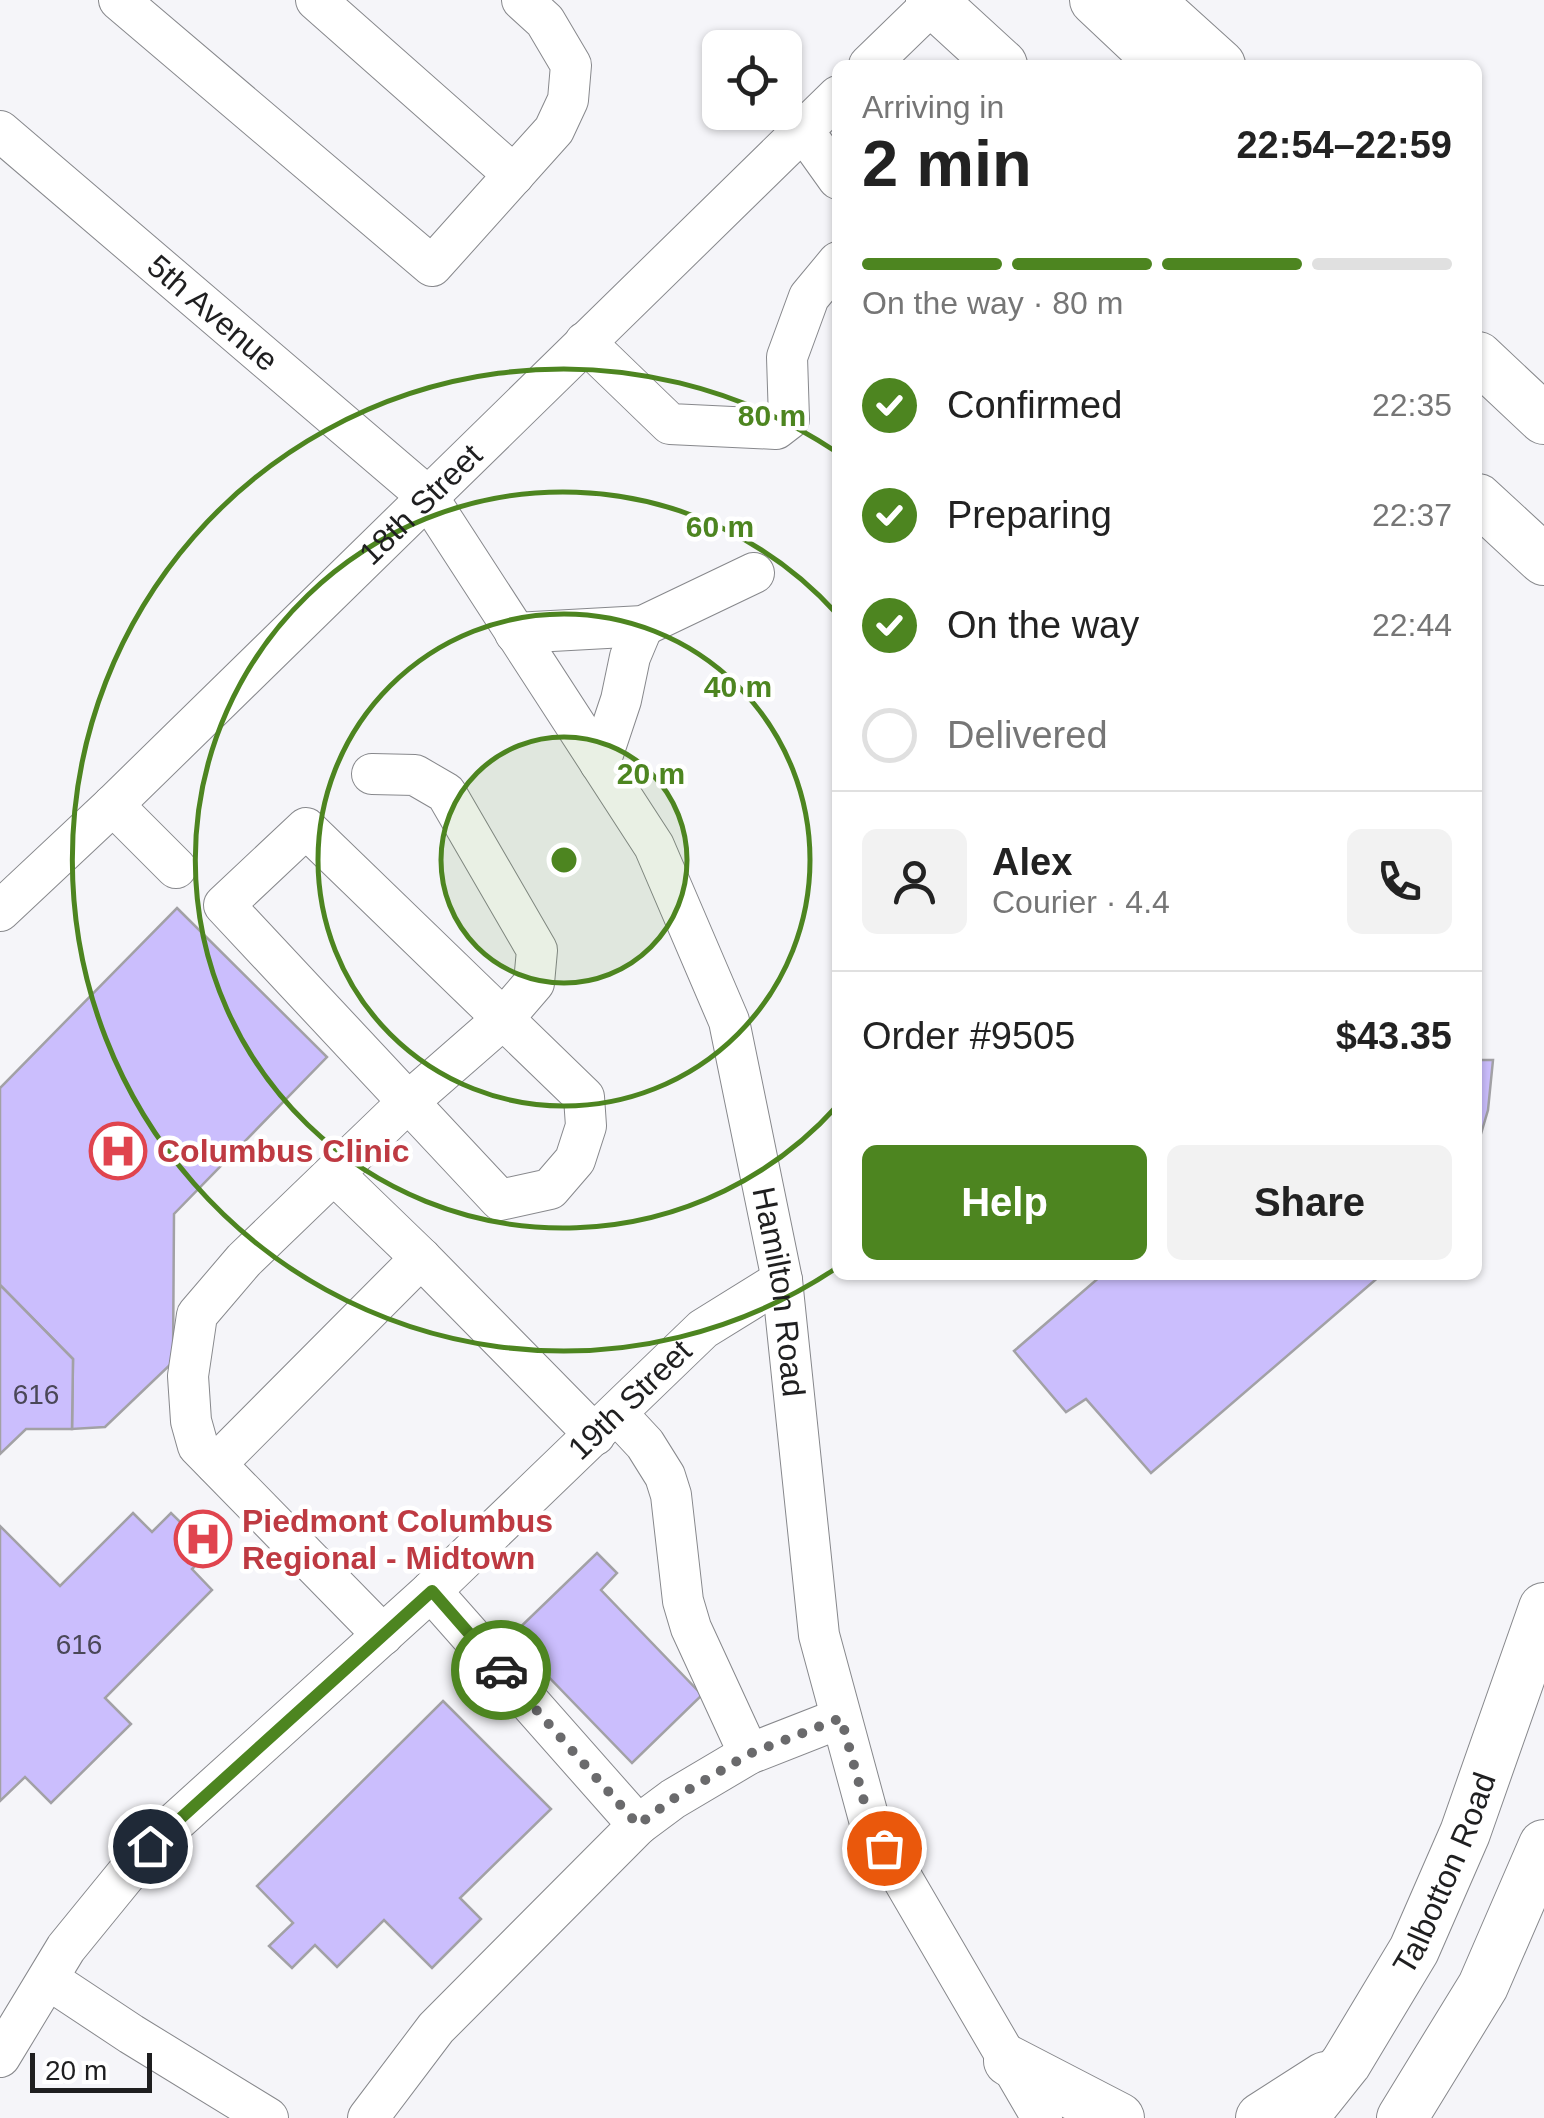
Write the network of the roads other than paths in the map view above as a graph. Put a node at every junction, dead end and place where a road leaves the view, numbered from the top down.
1 (119, 0) edge
2 (316, 0) edge
3 (522, 0) edge
4 (1094, 0) edge
5 (1148, 0) edge
6 (932, 1) edge
7 (875, 60) edge
8 (997, 60) edge
9 (1159, 60) edge
10 (1214, 60) edge
11 (832, 102) edge
12 (803, 130) junction
13 (0, 132) edge
14 (832, 171) edge
15 (514, 174) junction
16 (832, 269) edge
17 (585, 342) junction
18 (1482, 360) edge
19 (1544, 418) edge
20 (427, 496) junction
21 (1482, 503) edge
22 (1544, 560) edge
23 (754, 572) dead end
24 (642, 626) junction
25 (516, 633) junction
26 (600, 764) junction
27 (372, 774) dead end
28 (113, 805) junction
29 (176, 868) dead end
30 (0, 911) edge
31 (503, 1019) junction
32 (408, 1102) junction
33 (334, 1174) junction
34 (421, 1258) junction
35 (782, 1280) junction
36 (606, 1424) junction
37 (216, 1464) junction
38 (432, 1591) junction
39 (1544, 1608) edge
40 (383, 1635) junction
41 (841, 1718) junction
42 (749, 1754) junction
43 (638, 1825) junction
44 (1544, 1846) edge
45 (48, 1979) junction
46 (0, 2057) edge
47 (1009, 2061) junction
48 (1346, 2063) junction
49 (268, 2118) edge
50 (368, 2118) edge
51 (1042, 2118) edge
52 (1119, 2118) edge
53 (1262, 2118) edge
54 (1302, 2118) edge
55 (1402, 2118) edge

1 - 15 street
2 - 15 street
3 - 15 street
4 - 9 main road
5 - 10 main road
6 - 7 street
6 - 8 main road
11 - 12 street, 18th Street
12 - 14 street
12 - 17 street, 18th Street
13 - 20 street, 5th Avenue
16 - 17 street
17 - 20 street, 18th Street
18 - 19 main road
20 - 25 street, Hamilton Road
20 - 28 street, 18th Street
21 - 22 main road
23 - 24 street
24 - 25 street
24 - 26 street
25 - 26 street, Hamilton Road
26 - 35 street, Hamilton Road
27 - 31 street
28 - 29 street
28 - 30 street, 18th Street
31 - 32 street
31 - 32 street
31 - 32 street
32 - 33 street
33 - 34 street
33 - 37 street
34 - 36 street
34 - 37 street
35 - 36 street, 19th Street
35 - 41 street, Hamilton Road
36 - 38 street, 19th Street
36 - 42 street
37 - 40 street
38 - 40 street, 19th Street
38 - 43 street
39 - 48 main road, Talbotton Road
40 - 45 street, 19th Street
41 - 42 street
41 - 47 street, Hamilton Road
42 - 43 street
43 - 50 street
44 - 55 main road
45 - 46 street, 19th Street
45 - 49 street
47 - 51 street, Hamilton Road
47 - 52 main road
48 - 53 main road
48 - 54 main road, Talbotton Road

